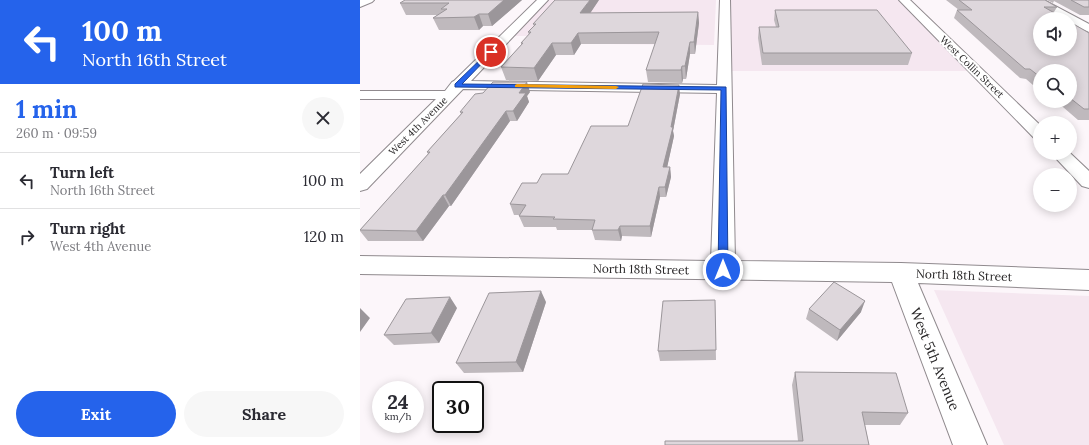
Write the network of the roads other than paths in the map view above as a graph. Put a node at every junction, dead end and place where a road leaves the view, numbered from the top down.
1 (369, 0) edge
2 (543, 0) edge
3 (725, 0) edge
4 (904, 0) edge
5 (1037, 0) edge
6 (360, 4) edge
7 (1089, 29) edge
8 (724, 89) junction
9 (453, 90) junction
10 (360, 95) edge
11 (1033, 127) edge
12 (1067, 160) edge
13 (1089, 182) edge
14 (360, 185) edge
15 (360, 265) edge
16 (723, 270) junction
17 (901, 273) junction
18 (1089, 280) edge
19 (970, 445) edge

1 - 6 street
2 - 9 street, West 4th Avenue
3 - 8 street
4 - 11 street, West Collin Street
5 - 7 street
8 - 9 street
8 - 16 street
9 - 10 street
9 - 14 street, West 4th Avenue
12 - 13 street
15 - 16 street, North 18th Street
16 - 17 street, North 18th Street
17 - 18 street, North 18th Street
17 - 19 street, West 5th Avenue

